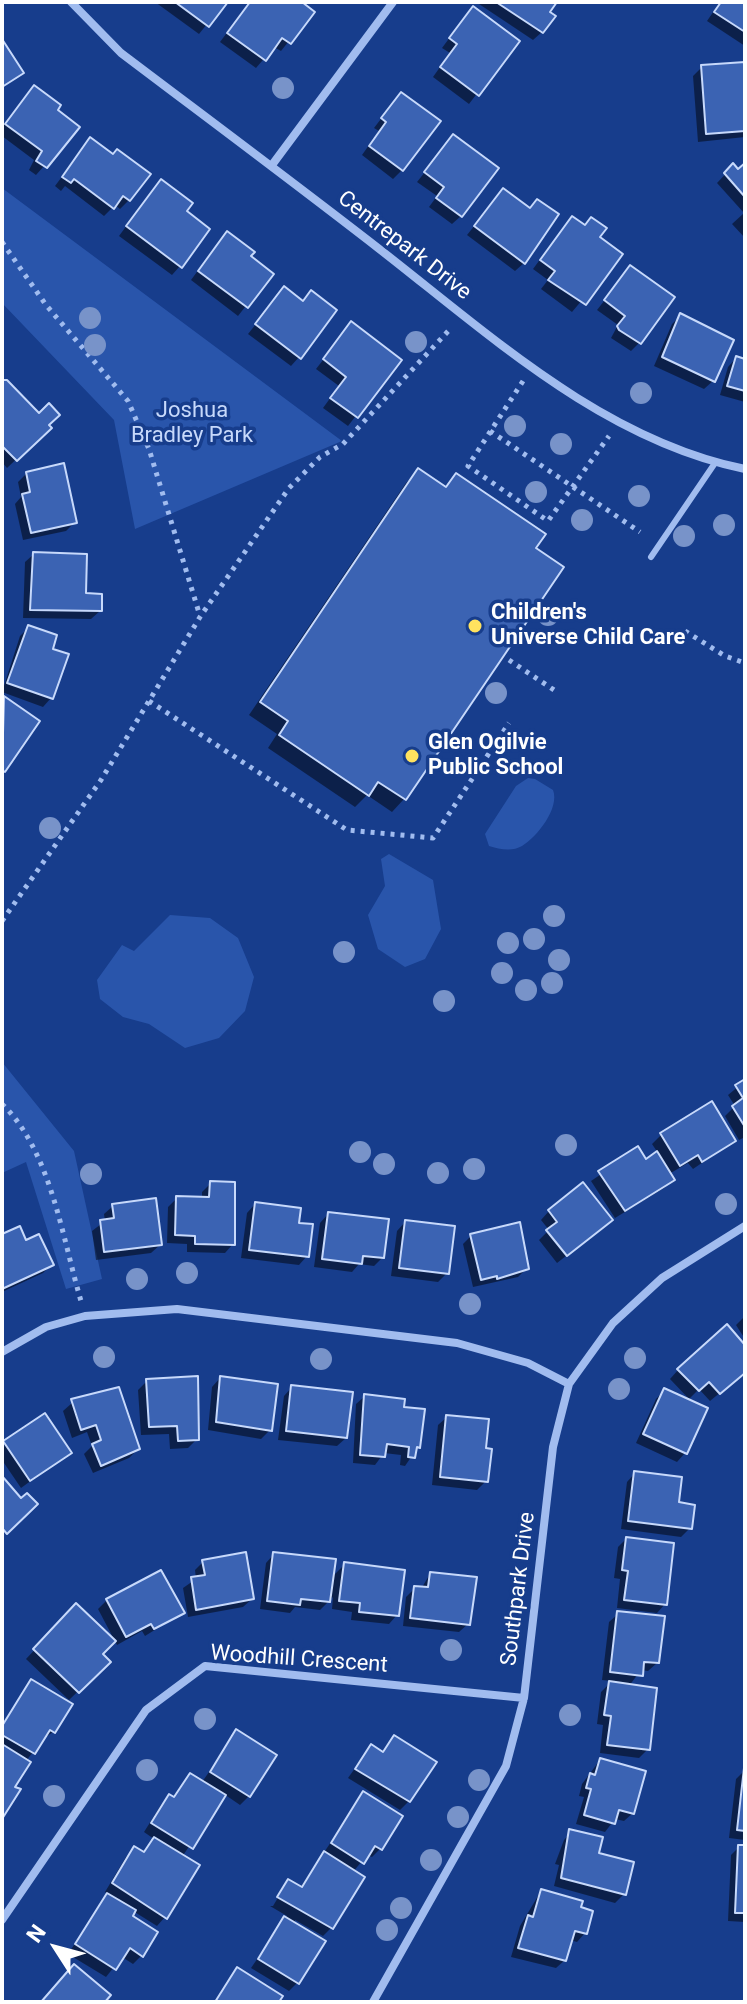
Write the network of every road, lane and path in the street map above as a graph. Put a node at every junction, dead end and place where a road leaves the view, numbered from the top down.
1 (71, 2) edge
2 (393, 2) edge
3 (272, 165) junction
4 (2, 242) edge
5 (462, 314) junction
6 (532, 367) junction
7 (619, 423) junction
8 (490, 431) junction
9 (715, 463) junction
10 (745, 469) edge
11 (572, 487) junction
12 (640, 532) dead end
13 (651, 557) dead end
14 (200, 617) junction
15 (685, 631) dead end
16 (509, 660) dead end
17 (745, 663) edge
18 (557, 692) dead end
19 (149, 701) junction
20 (509, 723) dead end
21 (2, 921) edge
22 (2, 1104) edge
23 (745, 1226) edge
24 (85, 1316) junction
25 (2, 1352) edge
26 (569, 1384) junction
27 (524, 1698) junction
28 (2, 1920) edge
29 (373, 2002) edge

1 - 3 street, Centrepark Drive
2 - 3 street
3 - 5 street, Centrepark Drive
4 - 14 path
5 - 6 street, Centrepark Drive
5 - 14 path
6 - 7 street, Centrepark Drive
6 - 8 path
7 - 9 street, Centrepark Drive
7 - 11 path
8 - 11 path
8 - 11 path
9 - 10 street, Centrepark Drive
9 - 13 lane
11 - 12 path
14 - 19 path
15 - 17 path
16 - 18 path
19 - 20 path
19 - 21 path
22 - 24 path
23 - 26 street, Southpark Drive
24 - 25 street
24 - 26 street
26 - 27 street, Southpark Drive
27 - 28 street, Woodhill Crescent
27 - 29 street, Southpark Drive

